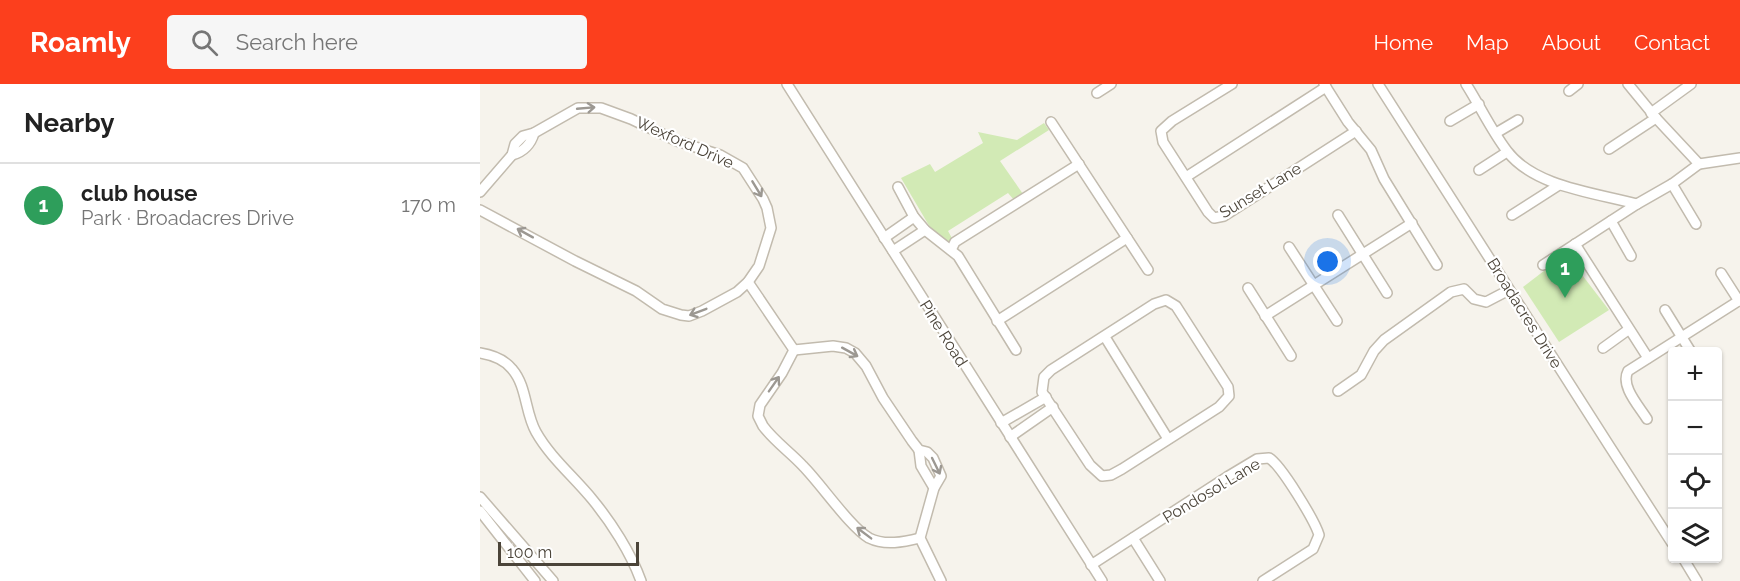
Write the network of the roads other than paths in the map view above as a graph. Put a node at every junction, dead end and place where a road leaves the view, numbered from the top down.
1 (787, 84) edge
2 (1111, 84) edge
3 (1232, 84) edge
4 (1378, 84) edge
5 (1466, 84) edge
6 (1578, 84) edge
7 (1628, 84) edge
8 (1691, 84) edge
9 (1325, 85) edge
10 (1569, 91) dead end
11 (1097, 93) dead end
12 (1479, 104) junction
13 (1654, 115) junction
14 (1518, 120) dead end
15 (1450, 121) dead end
16 (1051, 122) dead end
17 (1356, 131) junction
18 (1496, 133) junction
19 (1609, 149) dead end
20 (1507, 152) junction
21 (1739, 161) edge
22 (1079, 164) junction
23 (1700, 164) junction
24 (1479, 170) dead end
25 (1186, 177) junction
26 (1672, 184) junction
27 (1559, 185) junction
28 (898, 187) dead end
29 (480, 192) edge
30 (1637, 204) junction
31 (480, 210) edge
32 (1338, 215) dead end
33 (1512, 215) dead end
34 (914, 217) junction
35 (1611, 221) junction
36 (1412, 223) junction
37 (1696, 224) dead end
38 (925, 230) junction
39 (884, 238) junction
40 (1127, 238) junction
41 (1575, 244) junction
42 (1288, 247) dead end
43 (951, 250) junction
44 (892, 252) junction
45 (1362, 254) junction
46 (1631, 256) dead end
47 (1437, 265) dead end
48 (1543, 265) dead end
49 (1148, 270) dead end
50 (1721, 273) dead end
51 (748, 282) junction
52 (1313, 285) junction
53 (1248, 288) dead end
54 (1509, 290) junction
55 (1387, 293) dead end
56 (1739, 300) edge
57 (1665, 310) dead end
58 (1265, 316) junction
59 (997, 321) junction
60 (1337, 321) dead end
61 (1628, 330) junction
62 (1105, 337) junction
63 (1682, 337) junction
64 (1688, 347) edge
65 (1603, 348) dead end
66 (794, 350) junction
67 (1016, 350) dead end
68 (480, 353) edge
69 (1291, 356) dead end
70 (1648, 358) junction
71 (1338, 390) dead end
72 (1046, 397) junction
73 (1053, 407) junction
74 (1647, 419) dead end
75 (1001, 423) junction
76 (1010, 436) junction
77 (1168, 439) junction
78 (919, 450) junction
79 (934, 488) junction
80 (480, 497) edge
81 (480, 512) edge
82 (920, 537) junction
83 (1668, 537) edge
84 (1133, 538) junction
85 (1686, 563) edge
86 (1091, 565) junction
87 (1694, 580) edge
88 (535, 581) edge
89 (553, 581) edge
90 (641, 581) edge
91 (940, 581) edge
92 (1102, 581) edge
93 (1160, 581) edge
94 (1263, 581) edge

1 - 39 street, Pine Road
2 - 11 street
3 - 25 street, Sunset Lane
4 - 54 street, Broadacres Drive
5 - 12 street
6 - 10 street
7 - 13 street
8 - 13 street
9 - 17 street
9 - 25 street
12 - 15 street
12 - 18 street
13 - 19 street
13 - 23 street
14 - 18 street
16 - 22 street
17 - 25 street, Sunset Lane
17 - 36 street
18 - 20 street
20 - 24 street
20 - 27 street
21 - 23 street
22 - 40 street
22 - 43 street
23 - 26 street
26 - 30 street
26 - 37 street
27 - 30 street
27 - 33 street
28 - 34 street
29 -> 51 street, Wexford Drive
30 - 35 street
51 -> 31 street
32 - 45 street
34 - 38 street
34 - 39 street
35 - 41 street
35 - 46 street
36 - 45 street
36 - 47 street
38 - 43 street
38 - 44 street
39 - 44 street, Pine Road
40 - 49 street
40 - 59 street
41 - 48 street
41 - 61 street
42 - 52 street
43 - 59 street
44 - 75 street, Pine Road
45 - 52 street
45 - 55 street
50 - 56 street
51 - 66 street
52 - 58 street
52 - 60 street
53 - 58 street
54 - 71 street
54 - 83 street, Broadacres Drive
56 - 63 street
57 - 63 street
58 - 69 street
59 - 67 street
61 - 65 street
61 - 70 street
62 - 72 street
62 - 77 street
62 - 77 street
63 - 64 street
63 - 70 street
66 -> 78 street
82 -> 66 street
68 - 90 street
70 - 74 street
72 - 73 street
72 - 75 street
73 - 76 street
73 - 77 street
75 - 76 street, Pine Road
76 - 86 street, Pine Road
78 - 79 street
78 -> 79 street
79 - 82 street
80 - 89 street
81 - 88 street
82 - 91 street
84 - 86 street, Pondosol Lane
84 - 93 street
84 - 94 street, Pondosol Lane
85 - 87 street
86 - 92 street, Pine Road

